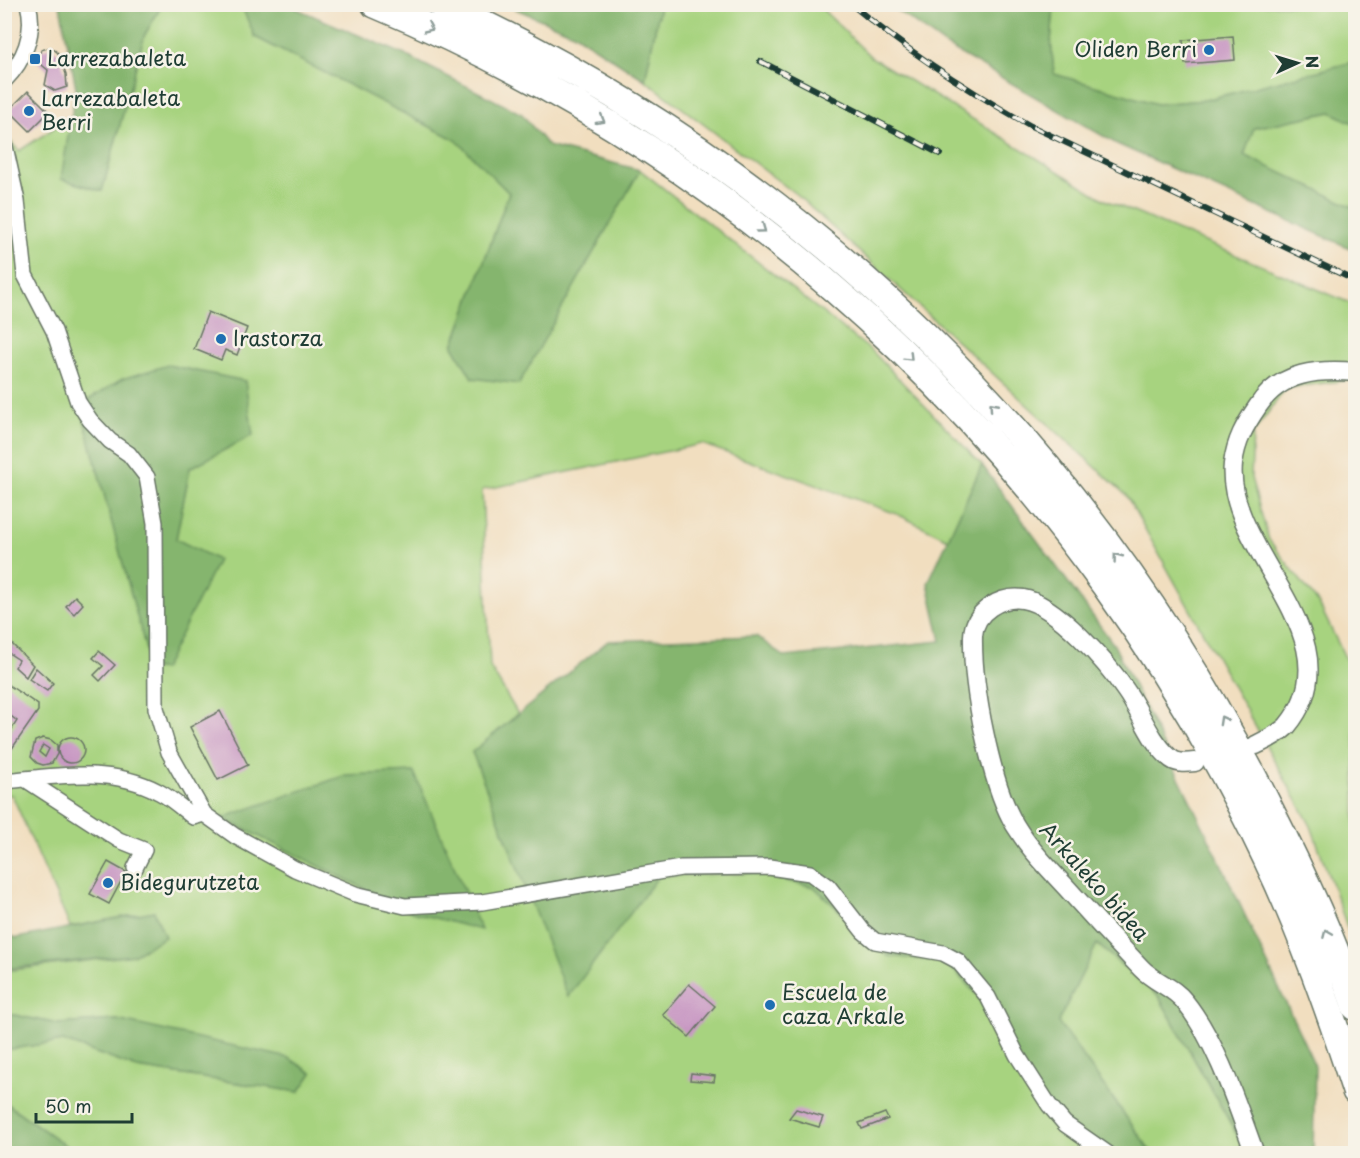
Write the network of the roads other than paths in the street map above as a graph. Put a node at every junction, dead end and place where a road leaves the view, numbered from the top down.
1 (28, 4) edge
2 (375, 4) edge
3 (441, 4) edge
4 (4, 81) edge
5 (4, 142) edge
6 (1356, 372) edge
7 (1256, 746) dead end
8 (1195, 762) dead end
9 (24, 779) junction
10 (4, 781) edge
11 (204, 814) junction
12 (135, 868) dead end
13 (1356, 1007) edge
14 (1356, 1091) edge
15 (1108, 1154) edge
16 (1255, 1154) edge

1 - 4 street
2 -> 14 highway
13 -> 3 highway
5 - 11 street
6 - 7 street
8 - 16 street, Arkaleko bidea
9 - 10 street
9 - 11 street
9 - 12 street
11 - 15 street

